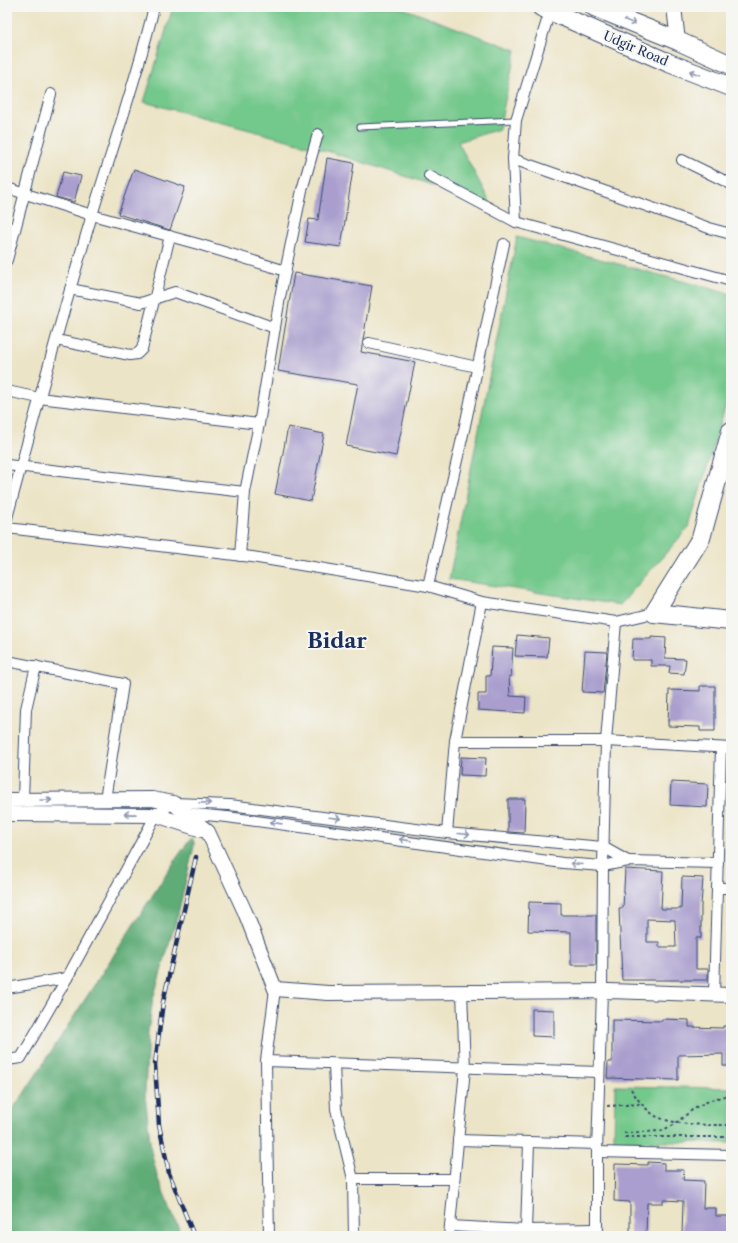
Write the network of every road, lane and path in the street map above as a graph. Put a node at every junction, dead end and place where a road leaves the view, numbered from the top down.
1 (154, 7) edge
2 (594, 7) edge
3 (674, 7) edge
4 (552, 10) edge
5 (678, 41) junction
6 (731, 65) edge
7 (731, 87) edge
8 (51, 94) dead end
9 (516, 120) junction
10 (360, 127) dead end
11 (318, 134) dead end
12 (513, 159) junction
13 (682, 160) dead end
14 (429, 176) dead end
15 (731, 184) edge
16 (7, 188) edge
17 (25, 193) junction
18 (92, 215) junction
19 (516, 222) junction
20 (731, 234) edge
21 (170, 236) junction
22 (504, 244) dead end
23 (7, 258) edge
24 (286, 271) junction
25 (731, 282) edge
26 (70, 289) junction
27 (153, 299) junction
28 (275, 328) junction
29 (56, 340) junction
30 (369, 343) dead end
31 (477, 367) junction
32 (7, 391) edge
33 (39, 398) junction
34 (259, 424) junction
35 (731, 431) edge
36 (7, 465) edge
37 (20, 468) junction
38 (245, 492) junction
39 (7, 518) edge
40 (7, 528) edge
41 (240, 556) junction
42 (428, 586) junction
43 (482, 602) junction
44 (654, 613) junction
45 (731, 621) edge
46 (616, 622) junction
47 (7, 660) edge
48 (36, 666) junction
49 (455, 741) junction
50 (606, 741) junction
51 (726, 748) edge
52 (7, 800) edge
53 (23, 800) junction
54 (105, 800) junction
55 (173, 803) junction
56 (185, 813) junction
57 (7, 814) edge
58 (156, 815) junction
59 (172, 821) junction
60 (208, 832) junction
61 (447, 833) junction
62 (603, 847) junction
63 (628, 861) junction
64 (718, 863) junction
65 (603, 866) junction
66 (718, 888) junction
67 (731, 888) edge
68 (67, 978) junction
69 (7, 988) edge
70 (275, 989) junction
71 (602, 991) junction
72 (462, 992) junction
73 (714, 995) junction
74 (731, 995) edge
75 (7, 1060) edge
76 (266, 1061) junction
77 (334, 1064) junction
78 (465, 1069) junction
79 (599, 1072) junction
80 (631, 1090) dead end
81 (731, 1094) edge
82 (642, 1104) junction
83 (598, 1106) junction
84 (678, 1122) junction
85 (731, 1125) edge
86 (731, 1137) edge
87 (458, 1140) junction
88 (529, 1142) junction
89 (597, 1148) junction
90 (731, 1155) edge
91 (352, 1179) junction
92 (454, 1179) junction
93 (526, 1230) junction
94 (450, 1231) edge
95 (597, 1232) edge
96 (269, 1236) edge
97 (354, 1236) edge

1 - 18 street
2 -> 5 highway, Udgir Road
3 - 5 main road
7 -> 4 highway, Udgir Road
4 - 9 street
5 - 6 highway, Udgir Road
8 - 17 street
9 - 10 lane
9 - 12 street
11 - 24 street
12 - 19 street
12 - 20 street
13 - 15 street
14 - 19 street
16 - 17 street
17 - 18 street
17 - 23 street
18 - 21 street
18 - 26 street
19 - 25 street
21 - 24 street
21 - 27 street
22 - 31 street
24 - 28 street
26 - 27 street
26 - 29 street
27 - 28 street
27 - 29 street
28 - 34 street
29 - 33 street
30 - 31 street
31 - 42 street
32 - 33 street
33 - 34 street
33 - 37 street
34 - 38 street
35 - 44 highway
36 - 37 street
37 - 38 street
37 - 39 street
38 - 41 street
40 - 41 street
41 - 42 street
42 - 43 street
43 - 46 street
43 - 49 street
44 - 45 highway
44 - 46 street
46 - 50 street
47 - 48 street
48 - 53 street
48 - 54 street
49 - 50 street
49 - 61 street
50 - 51 street
50 - 62 street
51 - 64 street
52 - 53 main road
53 -> 54 main road
54 - 55 main road
55 - 56 main road
55 - 58 street
55 -> 61 street
56 - 59 street
56 - 60 main road
65 -> 56 street
58 -> 57 main road
58 - 59 main road
58 - 68 street
59 - 60 main road
60 - 70 main road
61 -> 62 street
62 - 63 street
62 - 65 street
63 - 64 street
63 - 65 street
64 - 66 street
65 - 71 street
66 - 67 street
66 - 73 street
68 - 69 street
68 - 75 street
70 - 72 main road
70 - 76 street
71 - 72 main road
71 - 73 main road
71 - 79 street
72 - 78 street
73 - 74 main road
76 - 77 street
76 - 96 street
77 - 78 street
77 - 91 street
78 - 79 street
78 - 87 street
79 - 83 street
80 - 82 path
81 - 84 path
82 - 83 path
82 - 84 path
83 - 89 street
84 - 85 path
84 - 86 path
87 - 88 street
87 - 92 street
88 - 89 street
88 - 93 street
89 - 90 street
89 - 95 street
91 - 92 street
91 - 97 street
92 - 94 street
93 - 94 street
93 - 95 street

